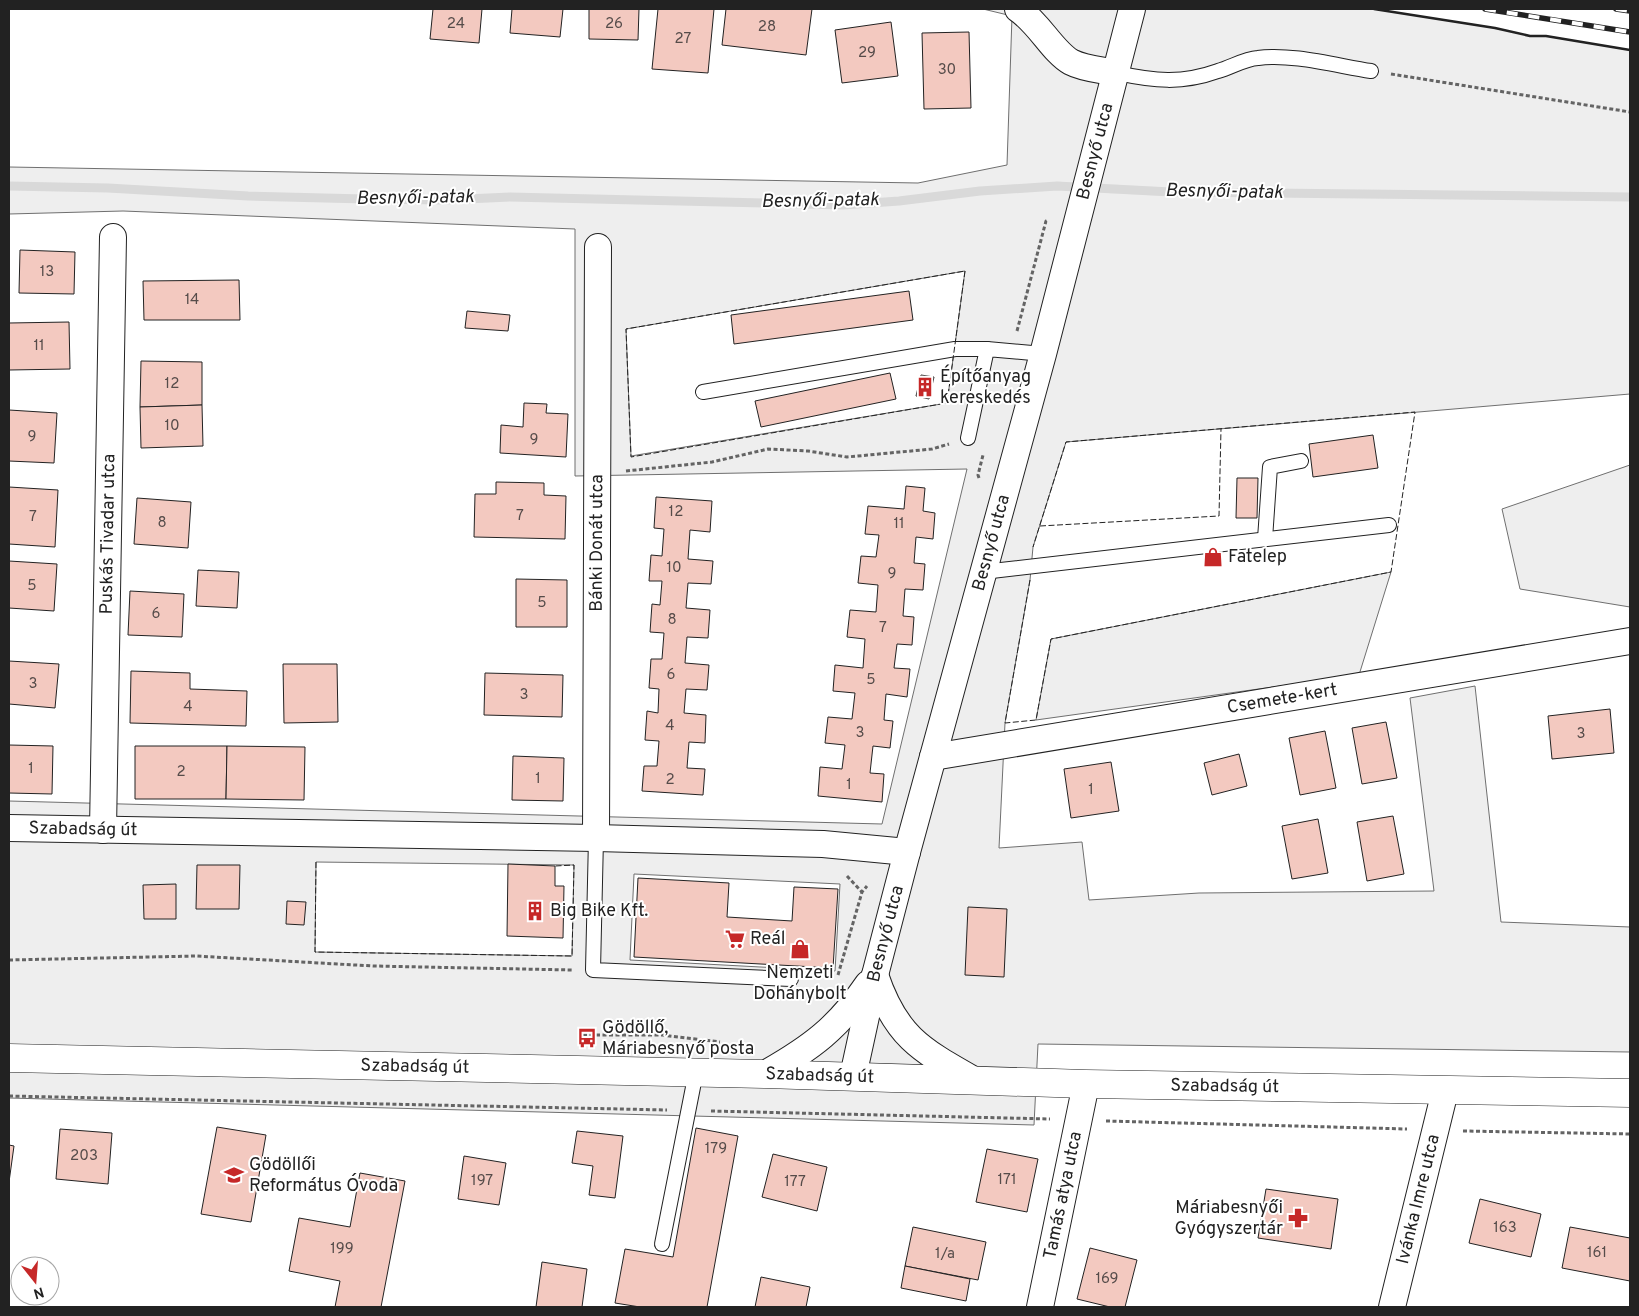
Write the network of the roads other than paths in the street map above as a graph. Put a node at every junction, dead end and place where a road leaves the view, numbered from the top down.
1 (1018, 9) edge
2 (1132, 9) edge
3 (1371, 71) road end
4 (1117, 73) junction
5 (113, 237) dead end
6 (598, 247) dead end
7 (987, 349) junction
8 (1043, 354) junction
9 (703, 392) dead end
10 (968, 438) road end
11 (1301, 461) dead end
12 (1389, 525) dead end
13 (1265, 539) junction
14 (983, 572) junction
15 (1630, 640) edge
16 (933, 757) junction
17 (9, 828) edge
18 (102, 830) junction
19 (596, 838) junction
20 (896, 851) junction
21 (874, 975) junction
22 (791, 979) dead end
23 (9, 1058) edge
24 (696, 1072) junction
25 (765, 1074) junction
26 (853, 1076) junction
27 (972, 1079) junction
28 (1086, 1084) junction
29 (1445, 1091) junction
30 (1630, 1093) edge
31 (662, 1244) dead end
32 (1040, 1307) edge
33 (1392, 1307) edge

1 - 4 street
2 - 4 street, Besnyő utca
3 - 4 lane
4 - 8 street, Besnyő utca
5 - 18 street, Puskás Tivadar utca
6 - 19 street, Bánki Donát utca
7 - 8 lane
7 - 9 lane
7 - 10 lane
8 - 14 street, Besnyő utca
11 - 13 lane
12 - 13 lane
13 - 14 lane
14 - 16 street, Besnyő utca
15 - 16 street, Csemete-kert
16 - 20 street, Besnyő utca
17 - 18 street, Szabadság út
18 - 19 street, Szabadság út
19 - 20 street, Szabadság út
19 - 22 lane
20 - 21 street, Besnyő utca
21 - 25 street
21 - 26 street, Besnyő utca
21 - 27 street
23 - 24 main road, Szabadság út
24 - 25 main road, Szabadság út
24 - 31 lane
25 - 26 main road, Szabadság út
26 - 27 main road, Szabadság út
27 - 28 main road, Szabadság út
28 - 29 main road, Szabadság út
28 - 32 street, Tamás atya utca
29 - 30 main road, Szabadság út
29 - 33 street, Ivánka Imre utca

